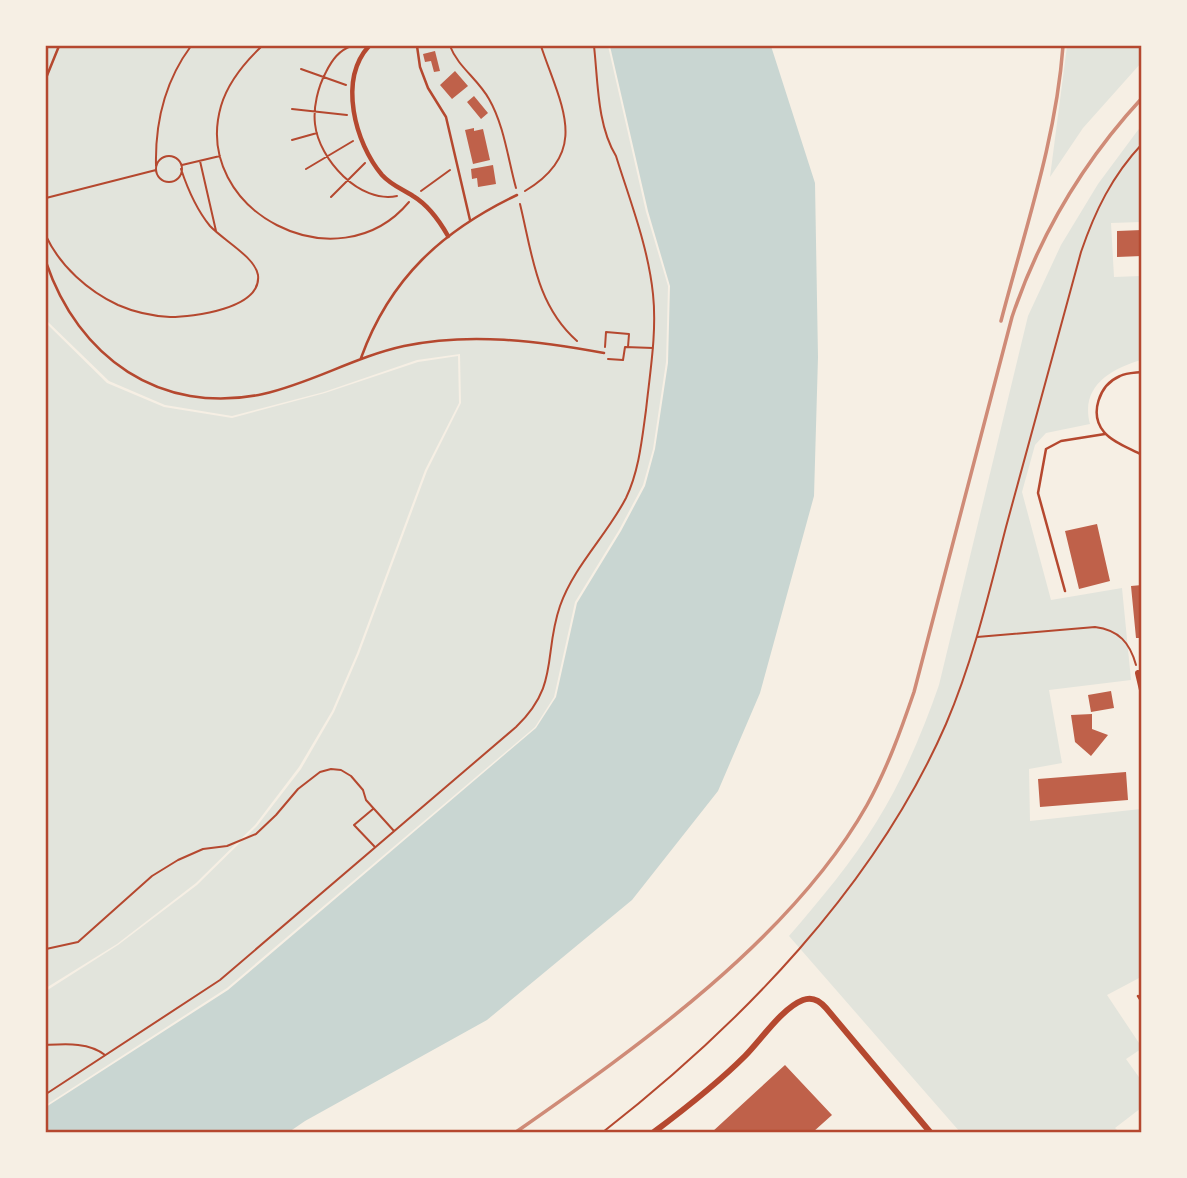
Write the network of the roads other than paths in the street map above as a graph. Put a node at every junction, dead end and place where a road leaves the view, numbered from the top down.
1 (59, 46) edge
2 (369, 46) edge
3 (417, 46) edge
4 (46, 78) edge
5 (517, 195) road end
6 (470, 220) junction
7 (448, 236) junction
8 (46, 262) edge
9 (604, 353) road end
10 (360, 358) junction
11 (1142, 372) edge
12 (1105, 434) junction
13 (1142, 455) edge
14 (1065, 592) dead end
15 (1138, 673) road end
16 (1142, 690) edge
17 (1138, 996) dead end
18 (1142, 1002) edge
19 (654, 1132) edge
20 (930, 1132) edge

1 - 4 lane
2 - 7 street
3 - 6 lane
5 - 6 lane
6 - 7 lane
7 - 10 lane
8 - 10 lane
9 - 10 lane
11 - 12 lane
12 - 13 lane
12 - 14 lane
15 - 16 street
17 - 18 lane
19 - 20 street

